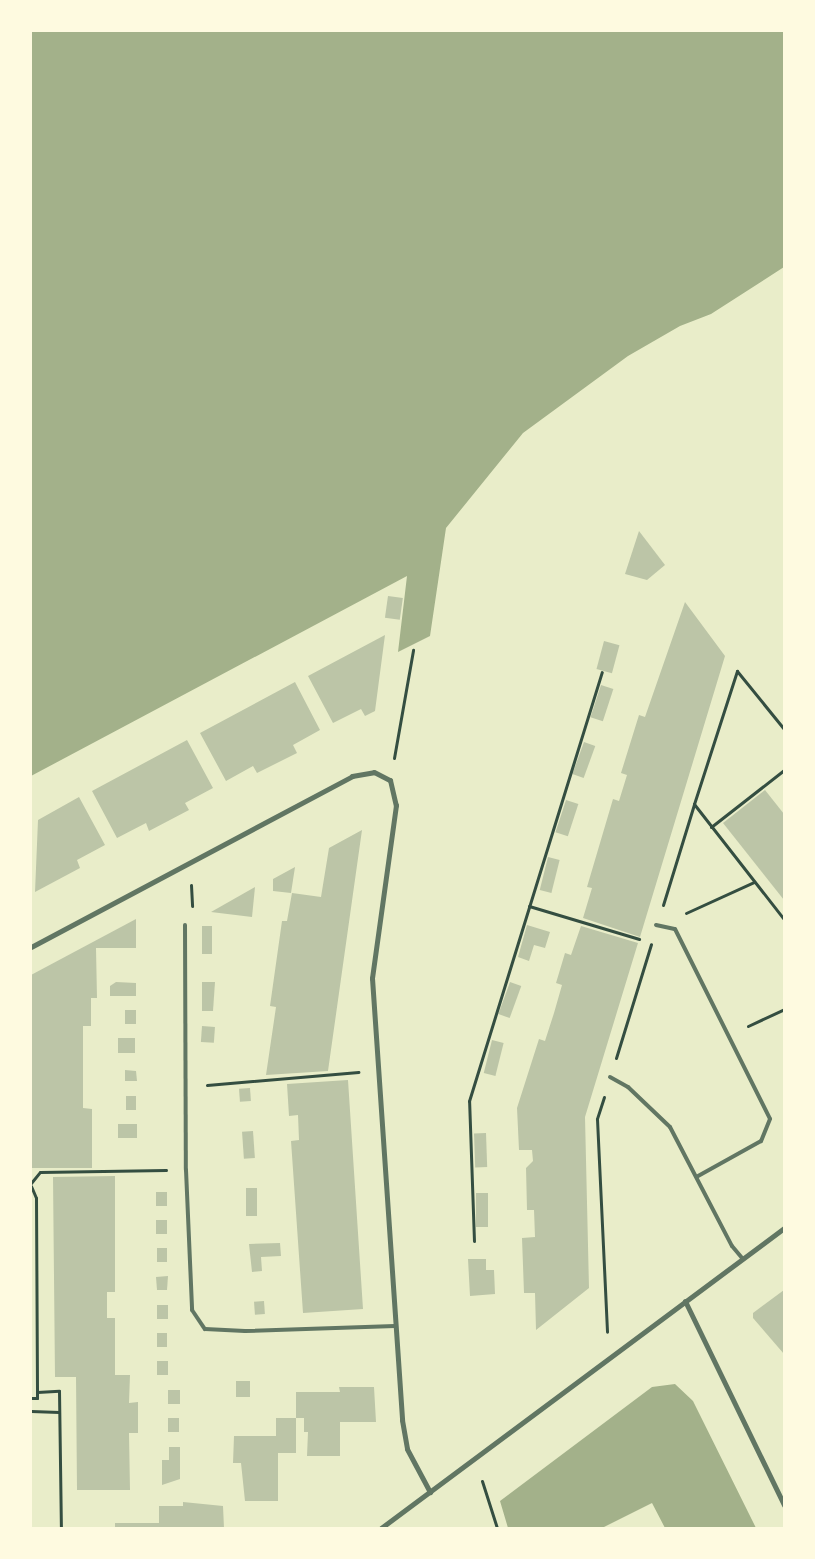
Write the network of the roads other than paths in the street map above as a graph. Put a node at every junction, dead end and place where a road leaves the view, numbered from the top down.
1 (656, 925) road end
2 (185, 926) road end
3 (31, 947) edge
4 (610, 1077) road end
5 (698, 1176) junction
6 (784, 1228) edge
7 (742, 1258) junction
8 (685, 1301) junction
9 (395, 1326) junction
10 (430, 1492) junction
11 (784, 1504) edge
12 (381, 1528) edge

1 - 5 lane
2 - 9 lane
3 - 9 street
4 - 5 lane
5 - 7 lane
6 - 7 street
7 - 8 street
8 - 10 street
8 - 11 street
9 - 10 street
10 - 12 street

